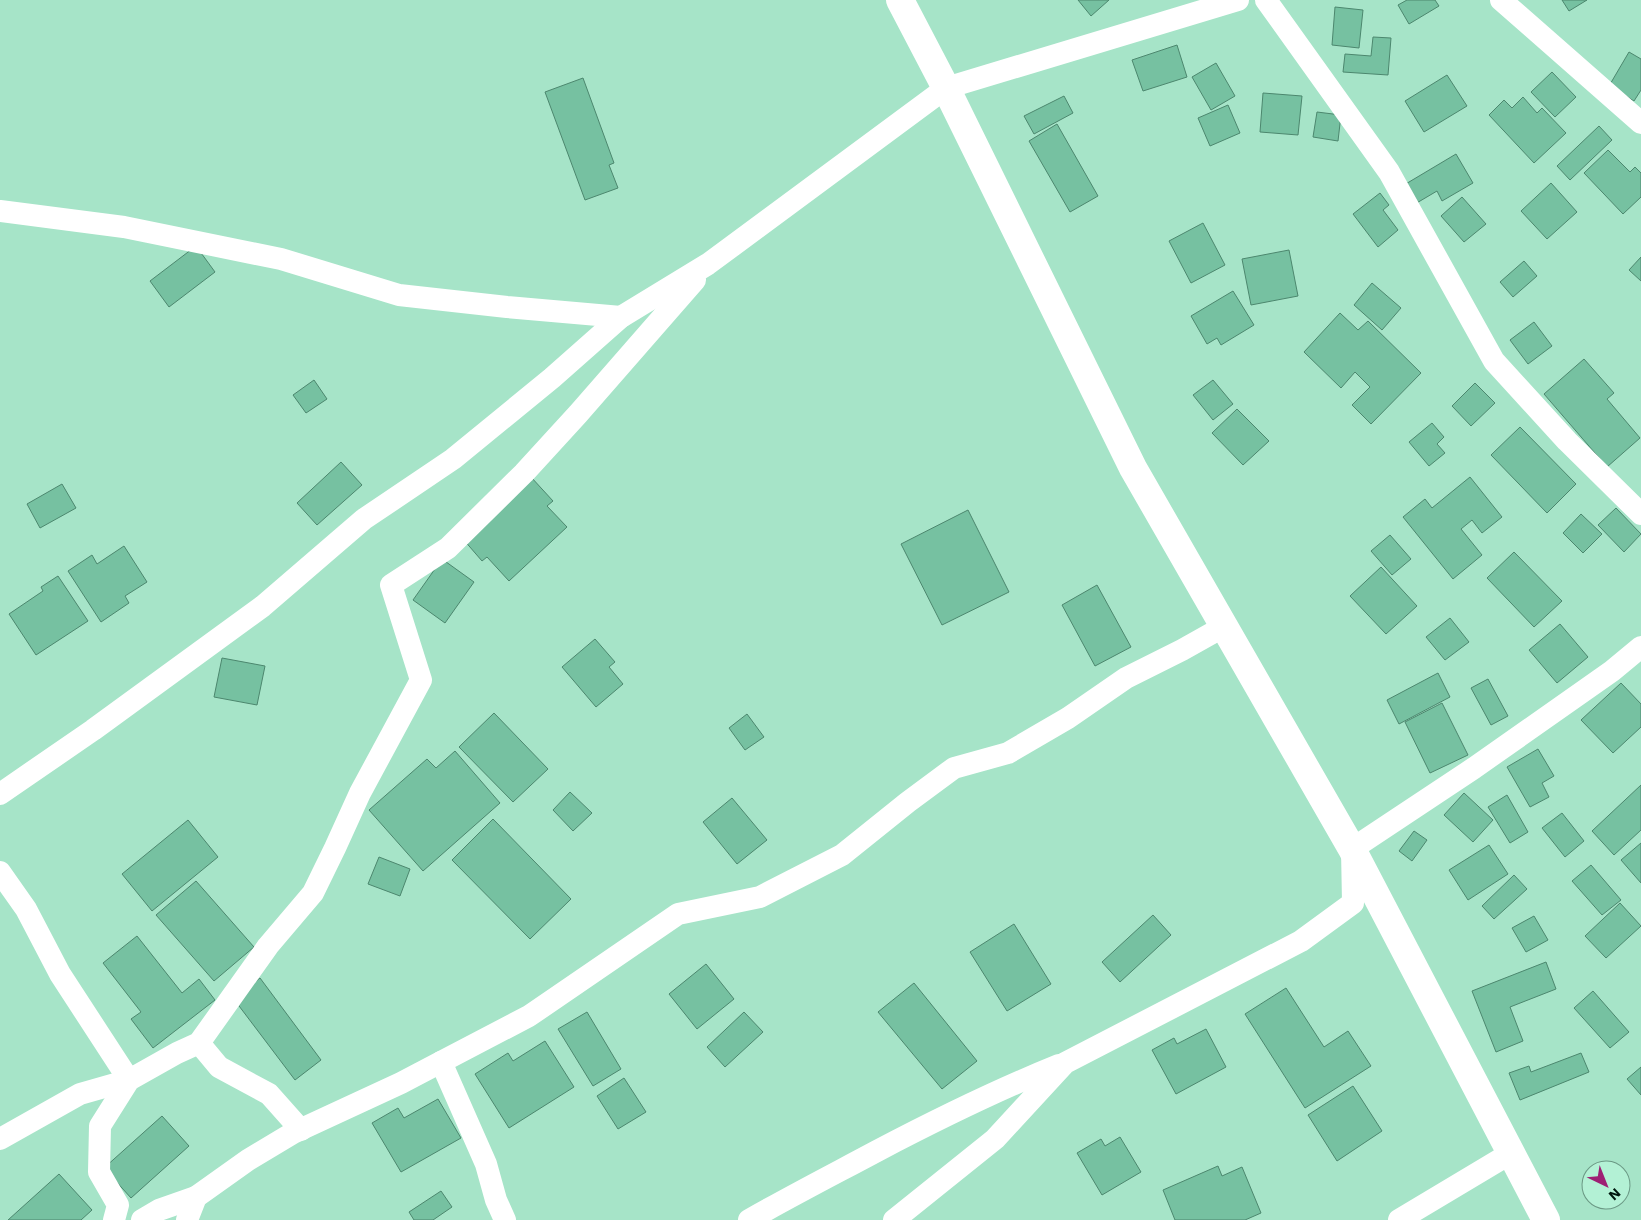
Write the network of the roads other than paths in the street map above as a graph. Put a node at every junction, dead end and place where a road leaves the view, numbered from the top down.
1 (900, 0) edge
2 (1238, 0) edge
3 (1266, 0) edge
4 (1501, 0) edge
5 (946, 88) junction
6 (1641, 123) edge
7 (0, 211) edge
8 (708, 264) junction
9 (621, 317) junction
10 (1641, 514) edge
11 (1223, 627) junction
12 (1641, 646) edge
13 (0, 794) edge
14 (1352, 849) junction
15 (0, 872) edge
16 (199, 1043) junction
17 (441, 1062) junction
18 (1065, 1063) junction
19 (128, 1080) junction
20 (300, 1130) junction
21 (0, 1139) edge
22 (1511, 1153) junction
23 (196, 1197) junction
24 (114, 1220) edge
25 (142, 1220) edge
26 (187, 1220) edge
27 (505, 1220) edge
28 (749, 1220) edge
29 (894, 1220) edge
30 (1399, 1220) edge
31 (1546, 1220) edge

1 - 5 street
2 - 5 street
3 - 10 street
4 - 6 street
5 - 8 street
5 - 11 street
7 - 9 street
8 - 9 street
8 - 16 street
9 - 13 street
11 - 14 street
11 - 17 street
12 - 14 street
14 - 18 street
14 - 22 street
15 - 19 street
16 - 19 street
16 - 20 street
17 - 20 street
17 - 27 street
18 - 28 street
18 - 29 street
19 - 21 street
19 - 24 street
20 - 23 street
22 - 30 street
22 - 31 street
23 - 25 street
23 - 26 street

